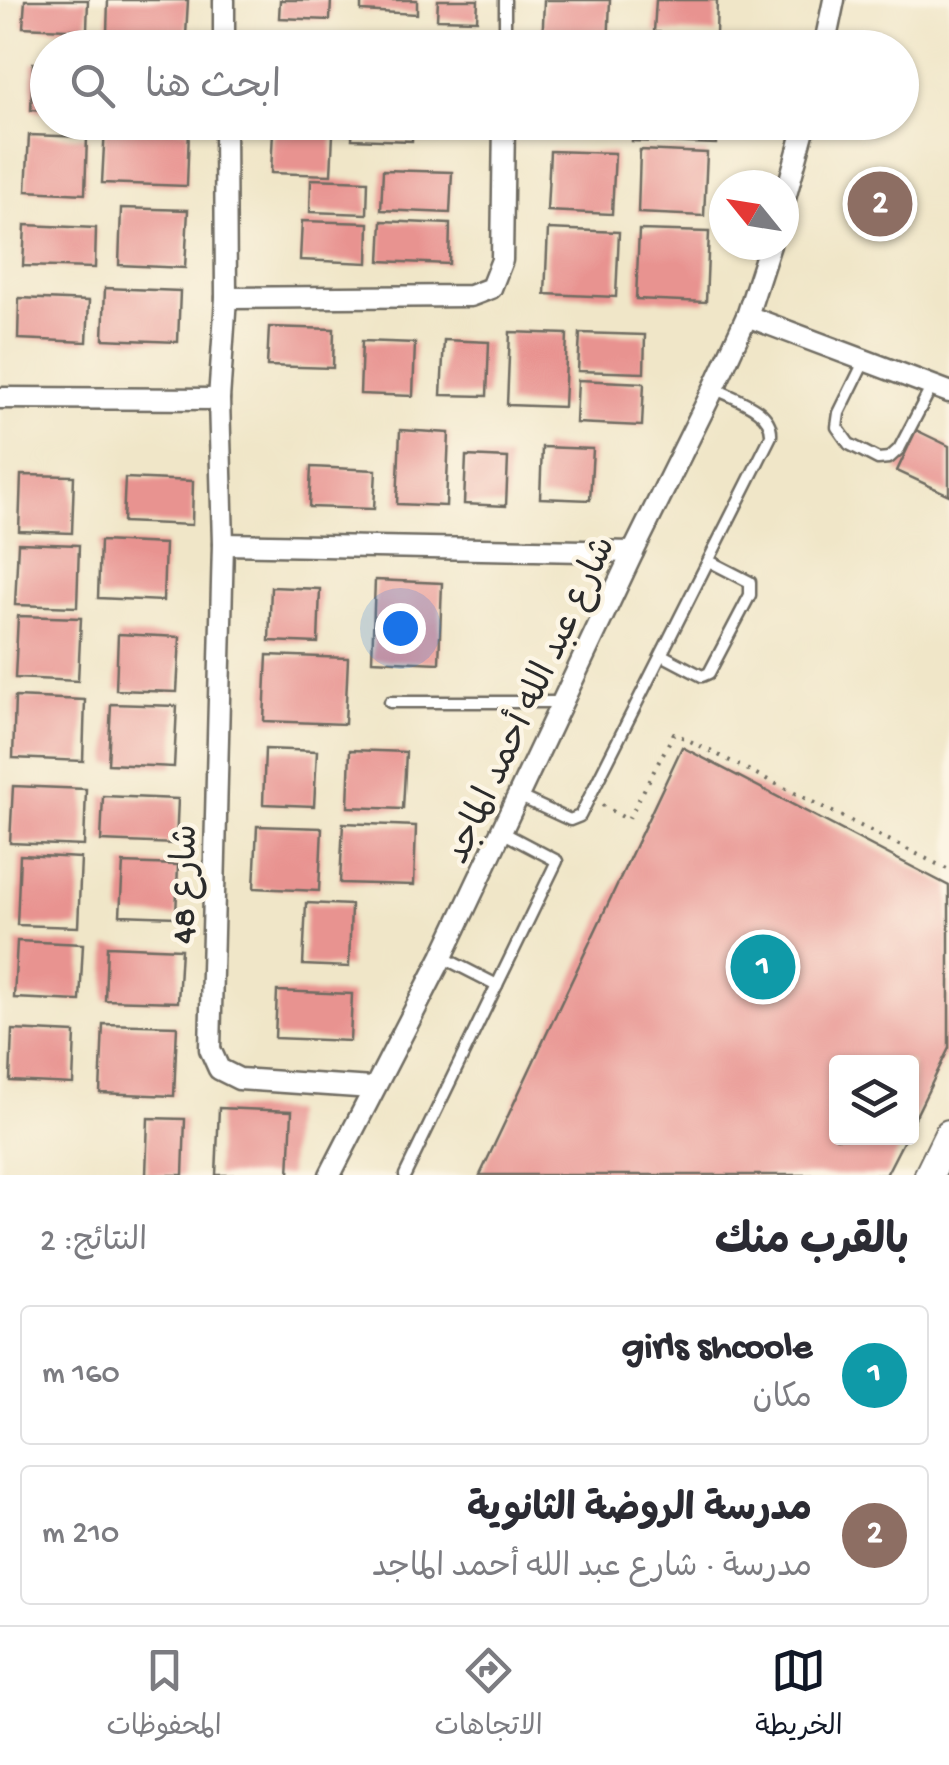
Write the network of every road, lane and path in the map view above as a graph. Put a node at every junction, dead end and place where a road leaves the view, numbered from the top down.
1 (224, 0) edge
2 (505, 0) edge
3 (834, 0) edge
4 (224, 30) edge
5 (505, 30) edge
6 (828, 30) edge
7 (225, 140) edge
8 (504, 140) edge
9 (801, 140) edge
10 (793, 170) edge
11 (765, 260) edge
12 (226, 298) junction
13 (747, 316) junction
14 (865, 360) junction
15 (714, 388) junction
16 (941, 389) edge
17 (0, 398) edge
18 (219, 399) junction
19 (223, 544) junction
20 (633, 552) junction
21 (709, 561) junction
22 (662, 655) junction
23 (390, 702) dead end
24 (562, 702) junction
25 (518, 796) junction
26 (590, 798) junction
27 (502, 832) junction
28 (949, 870) edge
29 (442, 957) junction
30 (497, 984) junction
31 (372, 1088) junction
32 (949, 1134) edge
33 (330, 1175) edge
34 (405, 1175) edge
35 (928, 1175) edge

1 - 4 street
2 - 5 lane
3 - 6 street
7 - 12 street, شارع 48
8 - 12 street
9 - 10 street
11 - 13 street, شارع عبد الله أحمد الماجد
12 - 18 street, شارع 48
13 - 14 street
13 - 15 street, شارع عبد الله أحمد الماجد
14 - 16 street
14 - 16 lane
15 - 20 street, شارع عبد الله أحمد الماجد
15 - 21 lane
17 - 18 street
18 - 19 street, شارع 48
19 - 20 street
19 - 31 street, شارع 48
20 - 24 street, شارع عبد الله أحمد الماجد
21 - 22 lane
21 - 22 lane
22 - 26 lane
23 - 24 lane
24 - 25 street, شارع عبد الله أحمد الماجد
25 - 26 lane
25 - 27 street, شارع عبد الله أحمد الماجد
26 - 28 path
27 - 29 street, شارع عبد الله أحمد الماجد
27 - 30 lane
29 - 30 lane
29 - 31 street, شارع عبد الله أحمد الماجد
30 - 34 lane
31 - 33 street, شارع عبد الله أحمد الماجد
32 - 35 main road

